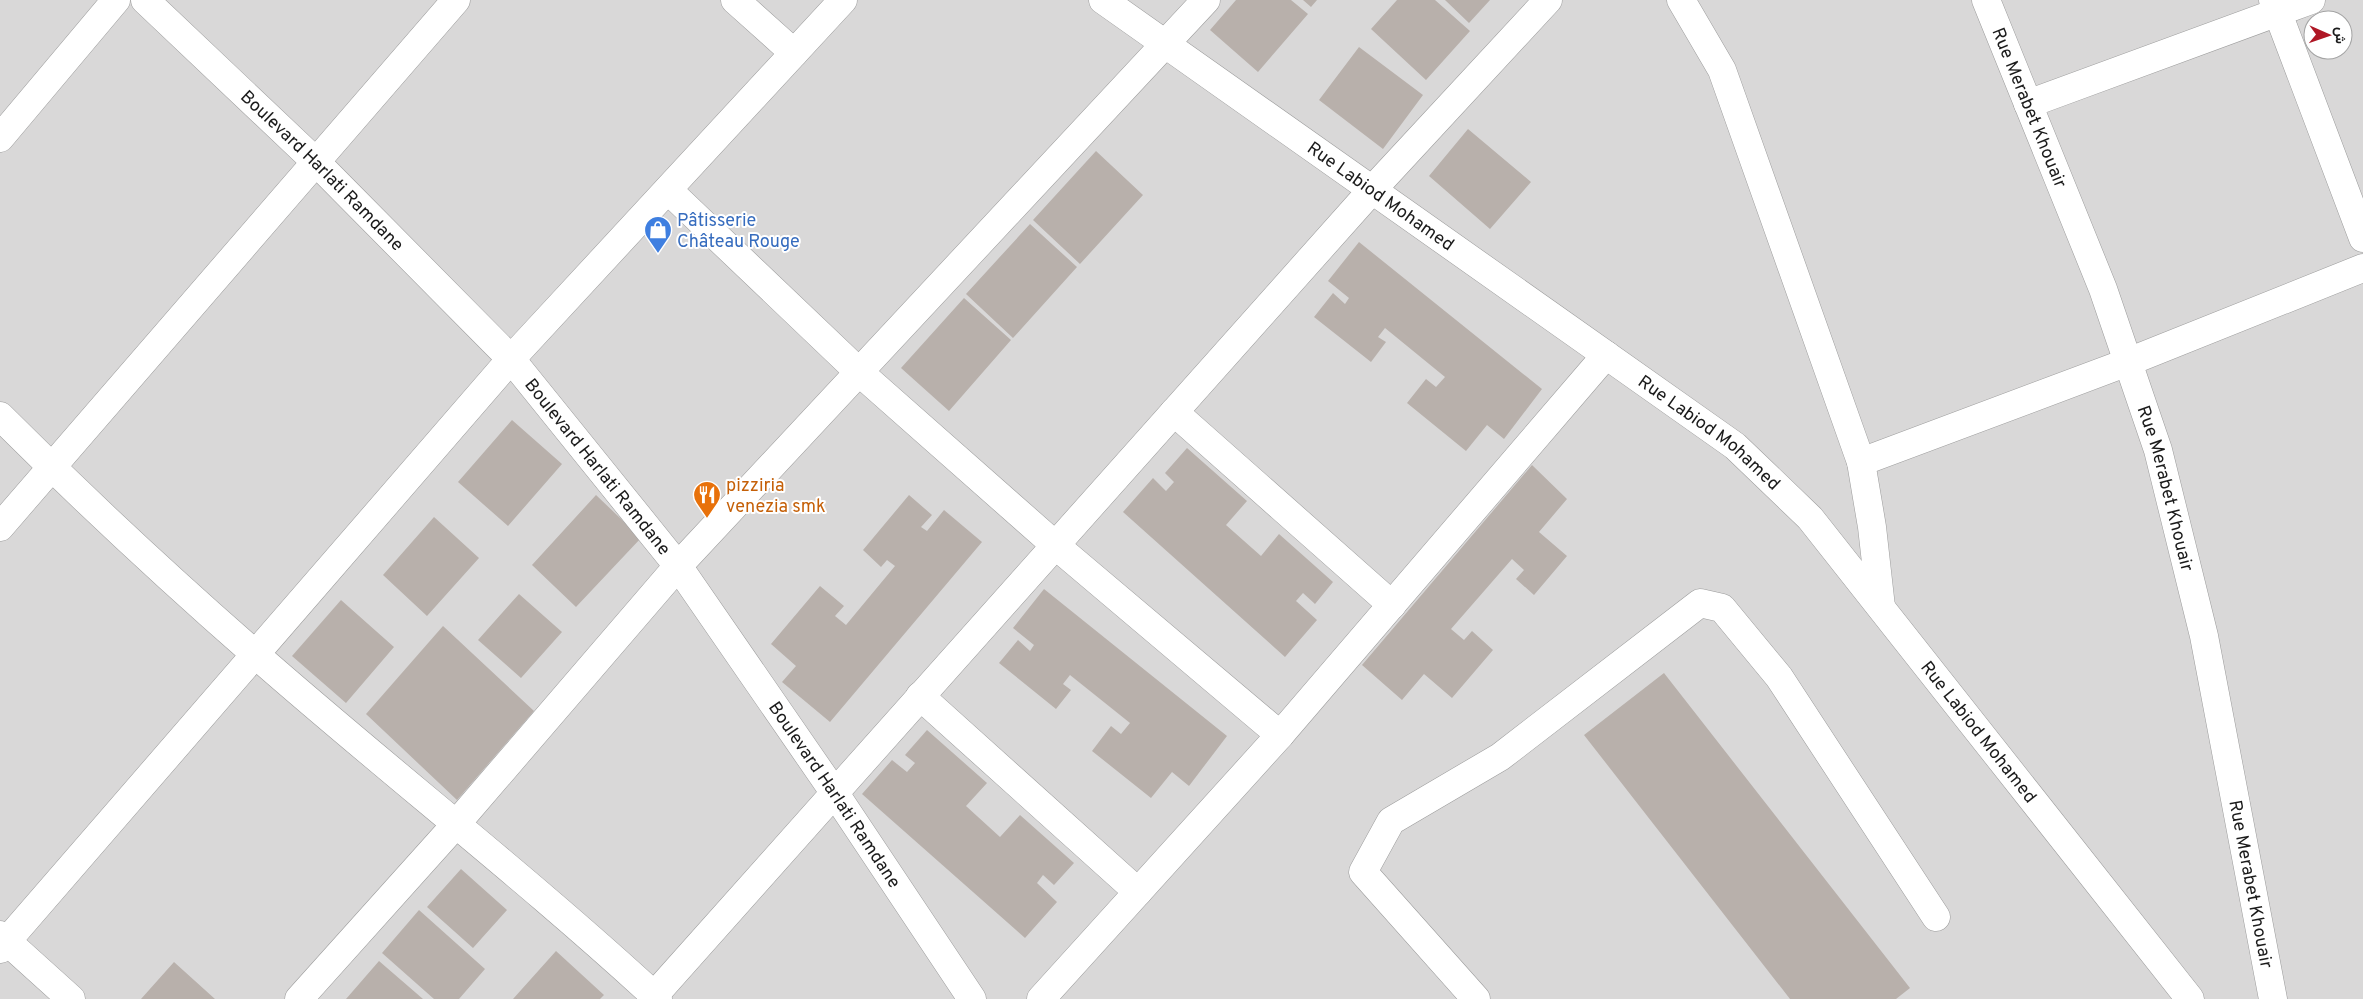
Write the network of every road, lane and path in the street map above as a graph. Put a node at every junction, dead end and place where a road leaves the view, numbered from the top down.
1 (116, 0) edge
2 (145, 0) edge
3 (456, 0) edge
4 (735, 0) edge
5 (843, 0) edge
6 (1103, 0) edge
7 (1206, 0) edge
8 (1548, 0) edge
9 (1681, 0) edge
10 (1986, 0) edge
11 (2311, 0) edge
12 (2275, 6) edge
13 (1166, 45) junction
14 (794, 53) junction
15 (2028, 104) junction
16 (0, 138) edge
17 (316, 162) junction
18 (668, 190) junction
19 (1372, 190) junction
20 (2363, 238) edge
21 (2363, 268) edge
22 (1606, 355) junction
23 (511, 360) junction
24 (2128, 362) junction
25 (858, 372) junction
26 (1174, 412) junction
27 (0, 416) edge
28 (1861, 462) junction
29 (52, 468) junction
30 (0, 527) edge
31 (1055, 545) junction
32 (678, 566) junction
33 (1392, 605) junction
34 (1881, 607) junction
35 (255, 654) junction
36 (920, 696) junction
37 (1280, 736) junction
38 (834, 792) junction
39 (457, 823) junction
40 (1138, 892) junction
41 (1936, 917) dead end
42 (2, 942) edge
43 (654, 998) edge
44 (71, 999) edge
45 (300, 999) edge
46 (972, 999) edge
47 (1041, 999) edge
48 (1476, 999) edge
49 (2190, 999) edge
50 (2273, 999) edge

1 - 16 street
2 - 17 street, Boulevard Harlati Ramdane
3 - 17 street
4 - 14 street
5 - 14 street
6 - 13 street, Rue Labiod Mohamed
7 - 13 street
8 - 19 street
9 - 28 street
10 - 15 street, Rue Merabet Khouair
11 - 12 street
12 - 15 street
12 - 20 street
13 - 19 street, Rue Labiod Mohamed
13 - 25 street
14 - 18 street
15 - 24 street, Rue Merabet Khouair
17 - 23 street, Boulevard Harlati Ramdane
17 - 29 street
18 - 23 street
18 - 25 street
19 - 22 street, Rue Labiod Mohamed
19 - 26 street
21 - 24 street
22 - 33 street
22 - 34 street, Rue Labiod Mohamed
23 - 32 street, Boulevard Harlati Ramdane
23 - 35 street
24 - 28 street
24 - 50 street, Rue Merabet Khouair
25 - 31 street
25 - 32 street
26 - 31 street
26 - 33 street
27 - 29 street
28 - 34 street
29 - 30 street
29 - 35 street
31 - 36 street
31 - 37 street
32 - 38 street, Boulevard Harlati Ramdane
32 - 39 street
33 - 37 street
34 - 49 street, Rue Labiod Mohamed
35 - 39 street
35 - 42 street
36 - 38 street
36 - 40 street
37 - 40 street
38 - 43 street
38 - 46 street, Boulevard Harlati Ramdane
39 - 43 street
39 - 45 street
40 - 47 street
41 - 48 street
42 - 44 street

